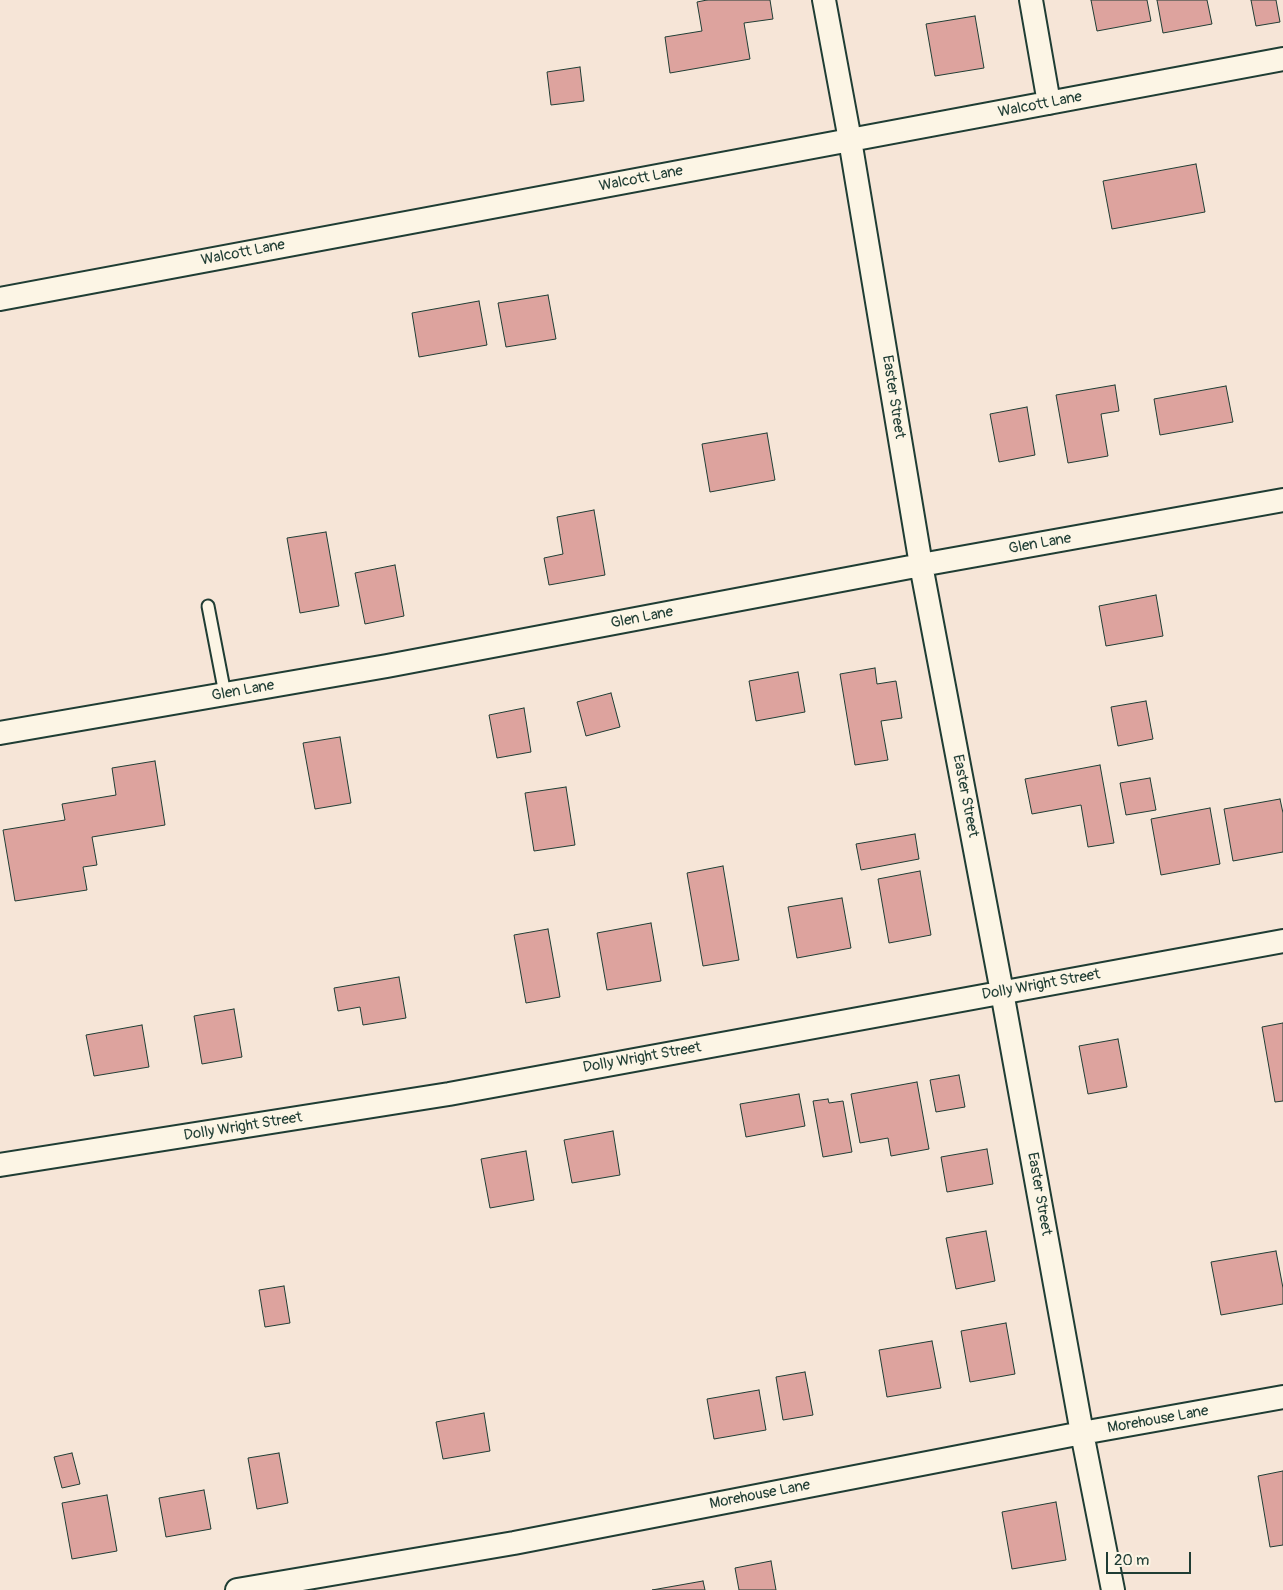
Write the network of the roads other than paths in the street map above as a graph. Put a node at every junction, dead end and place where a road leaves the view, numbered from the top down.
1 (824, 0) edge
2 (1031, 0) edge
3 (1283, 60) edge
4 (1049, 103) junction
5 (850, 140) junction
6 (0, 298) edge
7 (1283, 500) edge
8 (921, 565) junction
9 (208, 606) dead end
10 (225, 694) junction
11 (0, 733) edge
12 (1283, 940) edge
13 (1002, 992) junction
14 (0, 1165) edge
15 (1283, 1397) edge
16 (1082, 1433) junction
17 (236, 1590) edge
18 (1113, 1590) edge

1 - 5 street, Easter Street
2 - 4 street
3 - 4 street, Walcott Lane
4 - 5 street, Walcott Lane
5 - 6 street, Walcott Lane
5 - 8 street, Easter Street
7 - 8 street, Glen Lane
8 - 10 street, Glen Lane
8 - 13 street, Easter Street
9 - 10 lane
10 - 11 street, Glen Lane
12 - 13 street, Dolly Wright Street
13 - 14 street, Dolly Wright Street
13 - 16 street, Easter Street
15 - 16 street, Morehouse Lane
16 - 17 street, Morehouse Lane
16 - 18 street, Easter Street

